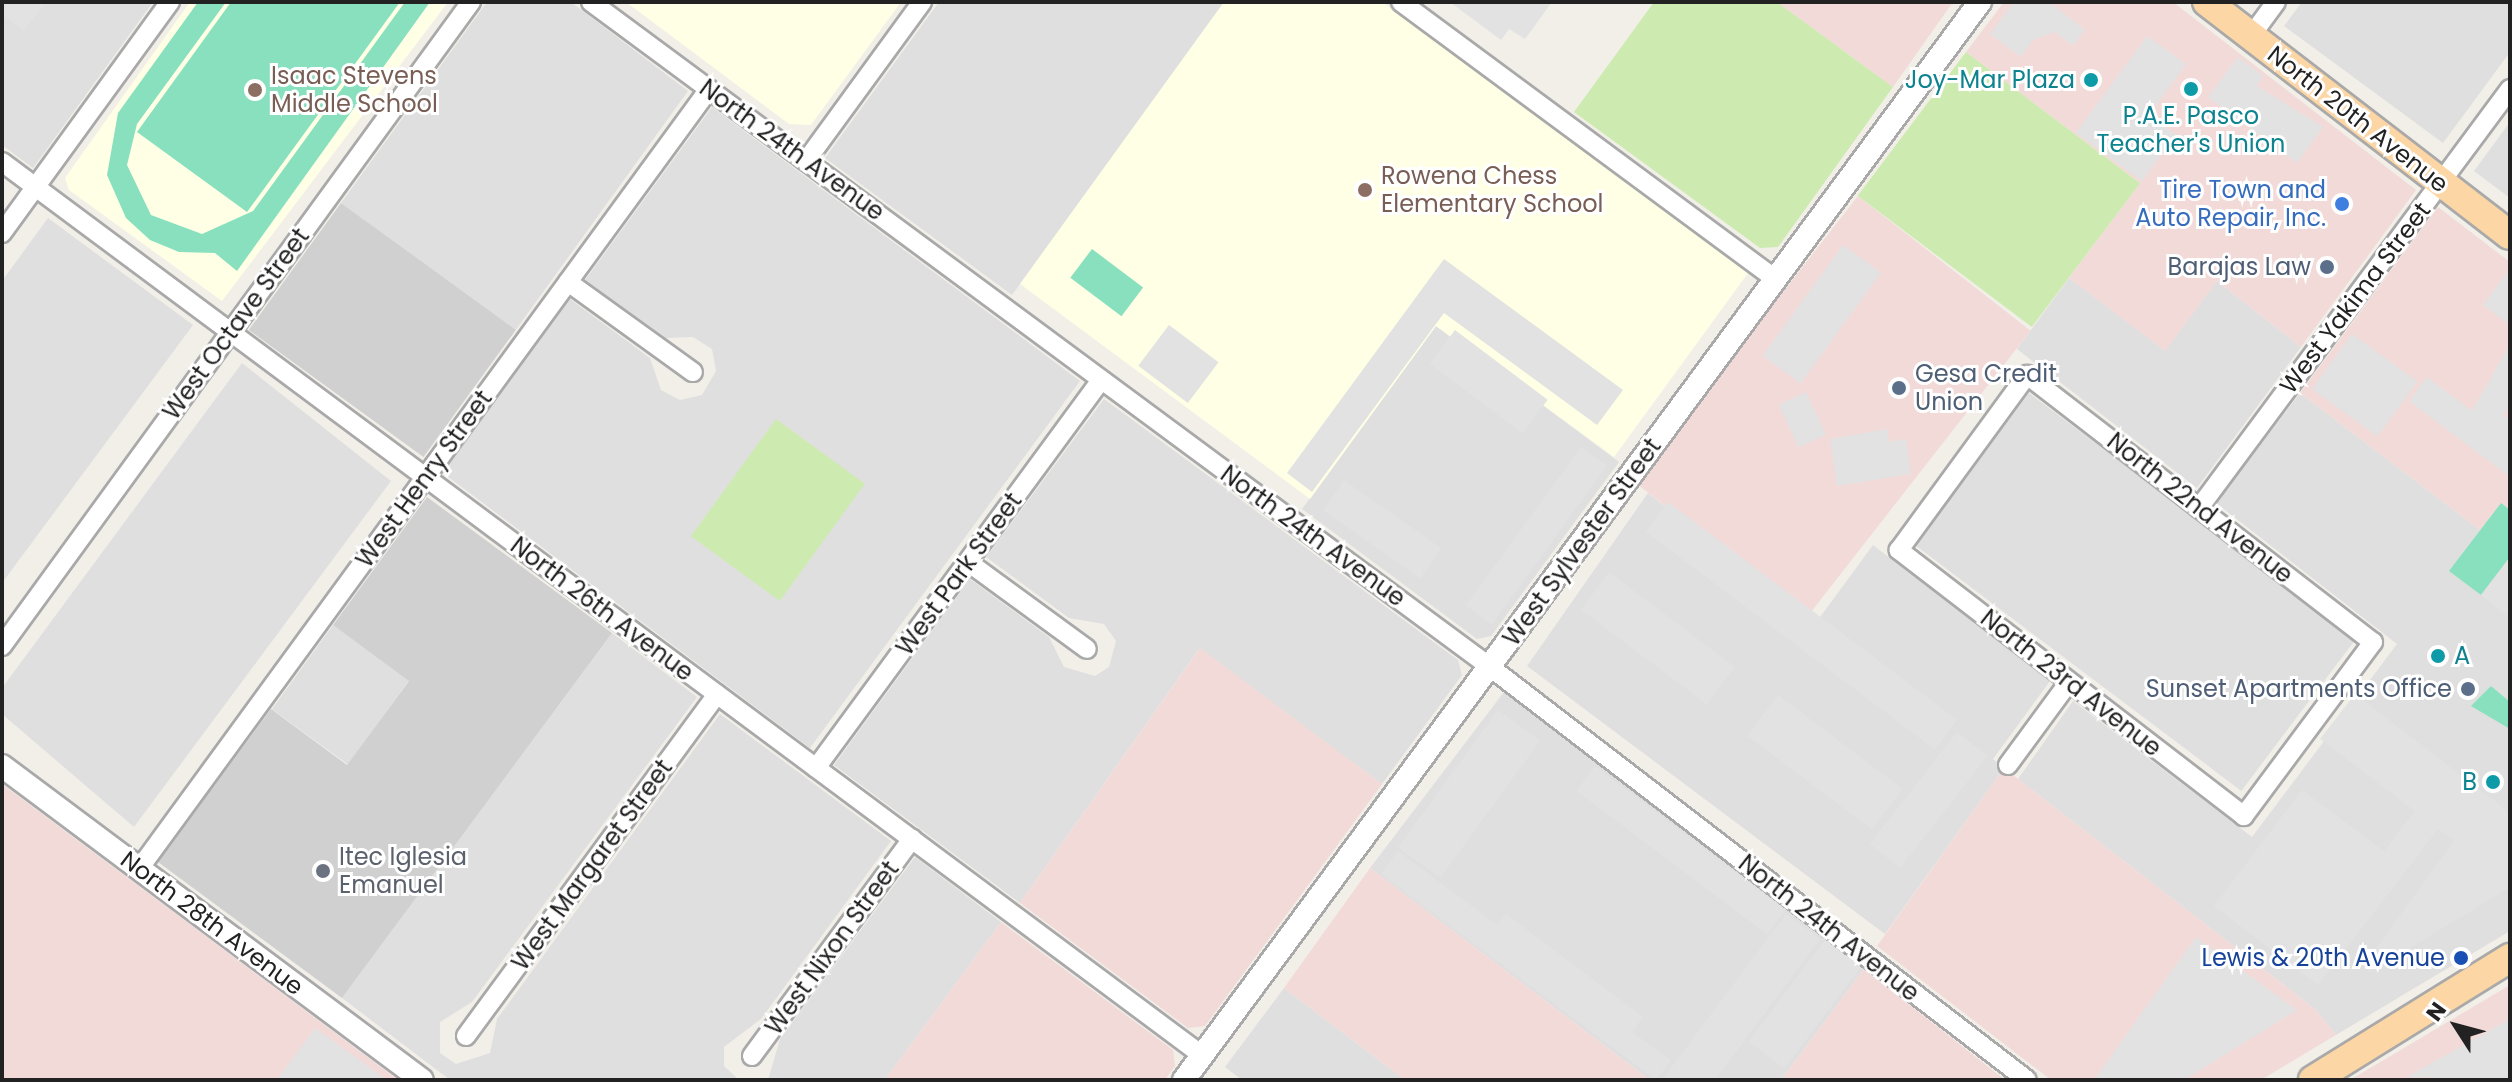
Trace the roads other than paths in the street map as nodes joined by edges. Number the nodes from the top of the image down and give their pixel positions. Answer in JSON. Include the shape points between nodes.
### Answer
{"nodes":[{"id":1,"x":170,"y":2,"type":"edge"},
{"id":2,"x":471,"y":2,"type":"edge"},
{"id":3,"x":591,"y":2,"type":"edge"},
{"id":4,"x":922,"y":2,"type":"edge"},
{"id":5,"x":1401,"y":2,"type":"edge"},
{"id":6,"x":1980,"y":2,"type":"edge"},
{"id":7,"x":2207,"y":2,"type":"edge"},
{"id":8,"x":2276,"y":2,"type":"edge"},
{"id":9,"x":2251,"y":36,"type":"junction"},
{"id":10,"x":709,"y":89,"type":"junction"},
{"id":11,"x":2510,"y":89,"type":"edge"},
{"id":12,"x":806,"y":161,"type":"junction"},
{"id":13,"x":2,"y":162,"type":"edge"},
{"id":14,"x":2441,"y":182,"type":"junction"},
{"id":15,"x":35,"y":187,"type":"junction"},
{"id":16,"x":2,"y":233,"type":"edge"},
{"id":17,"x":2510,"y":235,"type":"edge"},
{"id":18,"x":1776,"y":279,"type":"junction"},
{"id":19,"x":568,"y":282,"type":"junction"},
{"id":20,"x":230,"y":332,"type":"junction"},
{"id":21,"x":693,"y":372,"type":"dead end"},
{"id":22,"x":1101,"y":380,"type":"junction"},
{"id":23,"x":425,"y":477,"type":"junction"},
{"id":24,"x":2199,"y":508,"type":"junction"},
{"id":25,"x":1899,"y":550,"type":"joint"},
{"id":26,"x":968,"y":562,"type":"junction"},
{"id":27,"x":2,"y":646,"type":"edge"},
{"id":28,"x":1087,"y":649,"type":"dead end"},
{"id":29,"x":1490,"y":667,"type":"junction"},
{"id":30,"x":2069,"y":682,"type":"junction"},
{"id":31,"x":717,"y":694,"type":"junction"},
{"id":32,"x":2008,"y":765,"type":"dead end"},
{"id":33,"x":2,"y":766,"type":"edge"},
{"id":34,"x":816,"y":768,"type":"junction"},
{"id":35,"x":2244,"y":816,"type":"joint"},
{"id":36,"x":912,"y":839,"type":"junction"},
{"id":37,"x":139,"y":869,"type":"junction"},
{"id":38,"x":2510,"y":958,"type":"edge"},
{"id":39,"x":466,"y":1036,"type":"dead end"},
{"id":40,"x":1202,"y":1055,"type":"junction"},
{"id":41,"x":752,"y":1056,"type":"dead end"},
{"id":42,"x":422,"y":1080,"type":"edge"},
{"id":43,"x":1184,"y":1080,"type":"edge"},
{"id":44,"x":2027,"y":1080,"type":"edge"},
{"id":45,"x":2313,"y":1080,"type":"edge"}],
"edges":[{"from":1,"to":15,"type":"street"},
{"from":2,"to":20,"type":"street","name":"West Octave Street"},
{"from":3,"to":10,"type":"street","name":"North 24th Avenue"},
{"from":4,"to":12,"type":"street"},
{"from":5,"to":18,"type":"street"},
{"from":6,"to":18,"type":"street","name":"West Sylvester Street"},
{"from":7,"to":9,"type":"main road","name":"North 20th Avenue"},
{"from":8,"to":9,"type":"street"},
{"from":9,"to":14,"type":"main road","name":"North 20th Avenue"},
{"from":10,"to":12,"type":"street","name":"North 24th Avenue"},
{"from":10,"to":19,"type":"street","name":"West Henry Street"},
{"from":11,"to":14,"type":"street","name":"West Yakima Street"},
{"from":12,"to":22,"type":"street","name":"North 24th Avenue"},
{"from":13,"to":15,"type":"street","name":"North 26th Avenue"},
{"from":14,"to":17,"type":"main road","name":"North 20th Avenue"},
{"from":14,"to":24,"type":"street","name":"West Yakima Street"},
{"from":15,"to":16,"type":"street"},
{"from":15,"to":20,"type":"street","name":"North 26th Avenue"},
{"from":18,"to":29,"type":"street","name":"West Sylvester Street"},
{"from":19,"to":21,"type":"street"},
{"from":19,"to":23,"type":"street","name":"West Henry Street"},
{"from":20,"to":23,"type":"street","name":"North 26th Avenue"},
{"from":20,"to":27,"type":"street","name":"West Octave Street"},
{"from":22,"to":26,"type":"street","name":"West Park Street"},
{"from":22,"to":29,"type":"street","name":"North 24th Avenue"},
{"from":23,"to":31,"type":"street","name":"North 26th Avenue"},
{"from":23,"to":37,"type":"street","name":"West Henry Street"},
{"from":24,"to":25,"type":"street","name":"North 22nd Avenue","via":[[2027,375]]},
{"from":24,"to":35,"type":"street","name":"North 22nd Avenue","via":[[2373,642]]},
{"from":25,"to":30,"type":"street","name":"North 23rd Avenue"},
{"from":26,"to":28,"type":"street"},
{"from":26,"to":34,"type":"street","name":"West Park Street"},
{"from":29,"to":40,"type":"street","name":"West Sylvester Street"},
{"from":29,"to":44,"type":"street","name":"North 24th Avenue"},
{"from":30,"to":32,"type":"street"},
{"from":30,"to":35,"type":"street","name":"North 23rd Avenue"},
{"from":31,"to":34,"type":"street","name":"North 26th Avenue"},
{"from":31,"to":39,"type":"street","name":"West Margaret Street"},
{"from":33,"to":37,"type":"street","name":"North 28th Avenue"},
{"from":34,"to":36,"type":"street","name":"North 26th Avenue"},
{"from":36,"to":40,"type":"street","name":"North 26th Avenue"},
{"from":36,"to":41,"type":"street","name":"West Nixon Street"},
{"from":37,"to":42,"type":"street","name":"North 28th Avenue"},
{"from":38,"to":45,"type":"main road"},
{"from":40,"to":43,"type":"street","name":"West Sylvester Street"}]}
